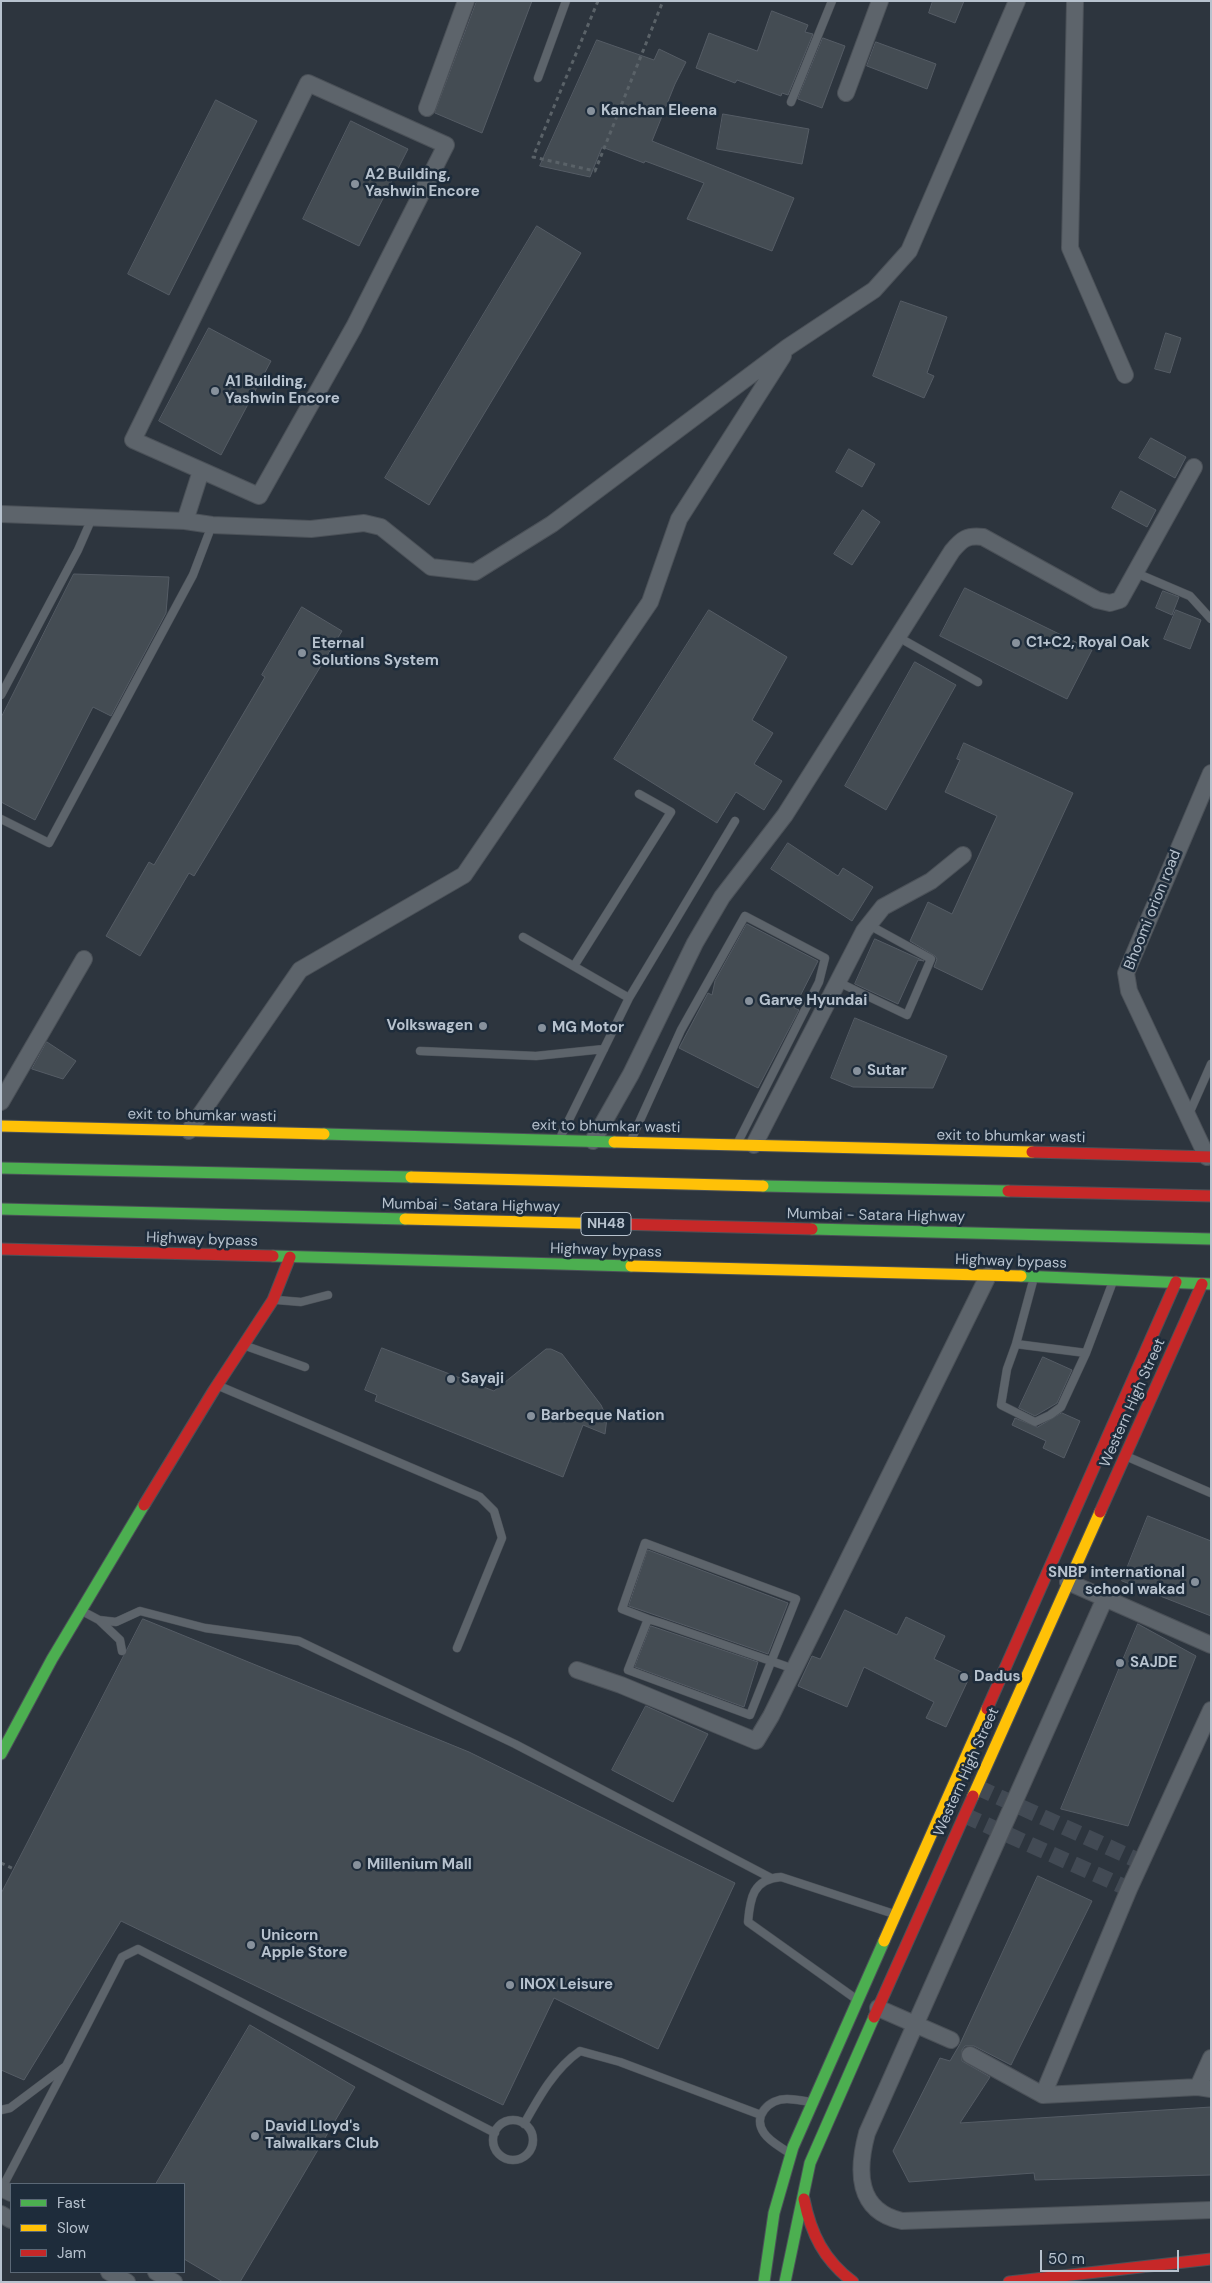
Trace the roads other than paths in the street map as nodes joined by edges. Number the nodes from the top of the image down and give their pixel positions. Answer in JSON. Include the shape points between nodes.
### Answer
{"nodes":[{"id":1,"x":466,"y":1,"type":"edge"},
{"id":2,"x":566,"y":1,"type":"edge"},
{"id":3,"x":832,"y":1,"type":"edge"},
{"id":4,"x":880,"y":1,"type":"edge"},
{"id":5,"x":1018,"y":1,"type":"edge"},
{"id":6,"x":1075,"y":1,"type":"edge"},
{"id":7,"x":538,"y":78,"type":"dead end"},
{"id":8,"x":846,"y":94,"type":"dead end"},
{"id":9,"x":791,"y":102,"type":"dead end"},
{"id":10,"x":427,"y":108,"type":"dead end"},
{"id":11,"x":788,"y":348,"type":"junction"},
{"id":12,"x":1125,"y":375,"type":"dead end"},
{"id":13,"x":1194,"y":467,"type":"dead end"},
{"id":14,"x":201,"y":471,"type":"junction"},
{"id":15,"x":1,"y":514,"type":"edge"},
{"id":16,"x":92,"y":518,"type":"junction"},
{"id":17,"x":185,"y":520,"type":"junction"},
{"id":18,"x":212,"y":525,"type":"junction"},
{"id":19,"x":1136,"y":572,"type":"junction"},
{"id":20,"x":1211,"y":619,"type":"edge"},
{"id":21,"x":898,"y":638,"type":"junction"},
{"id":22,"x":978,"y":682,"type":"dead end"},
{"id":23,"x":1,"y":695,"type":"edge"},
{"id":24,"x":1211,"y":773,"type":"edge"},
{"id":25,"x":639,"y":794,"type":"dead end"},
{"id":26,"x":1,"y":819,"type":"edge"},
{"id":27,"x":735,"y":821,"type":"dead end"},
{"id":28,"x":963,"y":855,"type":"dead end"},
{"id":29,"x":868,"y":925,"type":"junction"},
{"id":30,"x":523,"y":937,"type":"dead end"},
{"id":31,"x":84,"y":959,"type":"dead end"},
{"id":32,"x":574,"y":966,"type":"junction"},
{"id":33,"x":838,"y":982,"type":"junction"},
{"id":34,"x":629,"y":998,"type":"junction"},
{"id":35,"x":604,"y":1049,"type":"junction"},
{"id":36,"x":420,"y":1051,"type":"dead end"},
{"id":37,"x":1211,"y":1064,"type":"edge"},
{"id":38,"x":1,"y":1102,"type":"edge"},
{"id":39,"x":1188,"y":1116,"type":"junction"},
{"id":40,"x":1,"y":1126,"type":"edge"},
{"id":41,"x":189,"y":1131,"type":"junction"},
{"id":42,"x":559,"y":1140,"type":"junction"},
{"id":43,"x":593,"y":1141,"type":"junction"},
{"id":44,"x":631,"y":1142,"type":"junction"},
{"id":45,"x":737,"y":1145,"type":"junction"},
{"id":46,"x":754,"y":1145,"type":"junction"},
{"id":47,"x":1209,"y":1157,"type":"edge"},
{"id":48,"x":1,"y":1168,"type":"edge"},
{"id":49,"x":1211,"y":1196,"type":"edge"},
{"id":50,"x":1,"y":1209,"type":"edge"},
{"id":51,"x":1211,"y":1239,"type":"edge"},
{"id":52,"x":1,"y":1250,"type":"edge"},
{"id":53,"x":290,"y":1257,"type":"junction"},
{"id":54,"x":988,"y":1276,"type":"junction"},
{"id":55,"x":1034,"y":1277,"type":"junction"},
{"id":56,"x":1114,"y":1279,"type":"junction"},
{"id":57,"x":1176,"y":1282,"type":"junction"},
{"id":58,"x":1207,"y":1284,"type":"edge"},
{"id":59,"x":328,"y":1295,"type":"dead end"},
{"id":60,"x":273,"y":1300,"type":"junction"},
{"id":61,"x":1016,"y":1344,"type":"junction"},
{"id":62,"x":244,"y":1345,"type":"junction"},
{"id":63,"x":1086,"y":1353,"type":"junction"},
{"id":64,"x":305,"y":1367,"type":"dead end"},
{"id":65,"x":217,"y":1385,"type":"junction"},
{"id":66,"x":1104,"y":1447,"type":"junction"},
{"id":67,"x":1125,"y":1456,"type":"junction"},
{"id":68,"x":1211,"y":1493,"type":"edge"},
{"id":69,"x":1068,"y":1582,"type":"junction"},
{"id":70,"x":1105,"y":1598,"type":"junction"},
{"id":71,"x":81,"y":1610,"type":"junction"},
{"id":72,"x":648,"y":1619,"type":"junction"},
{"id":73,"x":98,"y":1620,"type":"junction"},
{"id":74,"x":1211,"y":1645,"type":"edge"},
{"id":75,"x":457,"y":1648,"type":"dead end"},
{"id":76,"x":122,"y":1651,"type":"dead end"},
{"id":77,"x":772,"y":1662,"type":"junction"},
{"id":78,"x":794,"y":1669,"type":"junction"},
{"id":79,"x":577,"y":1670,"type":"dead end"},
{"id":80,"x":1211,"y":1710,"type":"edge"},
{"id":81,"x":1,"y":1754,"type":"edge"},
{"id":82,"x":951,"y":1790,"type":"junction"},
{"id":83,"x":971,"y":1798,"type":"junction"},
{"id":84,"x":771,"y":1878,"type":"junction"},
{"id":85,"x":896,"y":1915,"type":"junction"},
{"id":86,"x":875,"y":1962,"type":"junction"},
{"id":87,"x":894,"y":1971,"type":"junction"},
{"id":88,"x":858,"y":2001,"type":"junction"},
{"id":89,"x":878,"y":2008,"type":"junction"},
{"id":90,"x":916,"y":2024,"type":"junction"},
{"id":91,"x":952,"y":2040,"type":"dead end"},
{"id":92,"x":970,"y":2055,"type":"dead end"},
{"id":93,"x":1211,"y":2058,"type":"edge"},
{"id":94,"x":66,"y":2066,"type":"junction"},
{"id":95,"x":1204,"y":2088,"type":"edge"},
{"id":96,"x":1042,"y":2095,"type":"junction"},
{"id":97,"x":823,"y":2107,"type":"junction"},
{"id":98,"x":1,"y":2110,"type":"edge"},
{"id":99,"x":761,"y":2115,"type":"junction"},
{"id":100,"x":524,"y":2124,"type":"junction"},
{"id":101,"x":494,"y":2133,"type":"junction"},
{"id":102,"x":791,"y":2154,"type":"junction"},
{"id":103,"x":4,"y":2189,"type":"edge"},
{"id":104,"x":803,"y":2191,"type":"junction"},
{"id":105,"x":1211,"y":2210,"type":"edge"},
{"id":106,"x":1211,"y":2259,"type":"edge"},
{"id":107,"x":110,"y":2273,"type":"edge"},
{"id":108,"x":158,"y":2273,"type":"edge"},
{"id":109,"x":1145,"y":2275,"type":"edge"},
{"id":110,"x":127,"y":2282,"type":"edge"},
{"id":111,"x":174,"y":2282,"type":"edge"},
{"id":112,"x":764,"y":2282,"type":"edge"},
{"id":113,"x":785,"y":2282,"type":"edge"},
{"id":114,"x":853,"y":2282,"type":"edge"},
{"id":115,"x":1009,"y":2282,"type":"edge"}],
"edges":[{"from":1,"to":10,"type":"street"},
{"from":2,"to":7,"type":"lane"},
{"from":3,"to":9,"type":"lane"},
{"from":4,"to":8,"type":"street"},
{"from":5,"to":11,"type":"street","via":[[910,251],[874,290]]},
{"from":6,"to":12,"type":"street","via":[[1070,248]]},
{"from":11,"to":18,"type":"street","via":[[552,524],[475,572],[430,566],[381,527],[364,523],[310,529]]},
{"from":11,"to":41,"type":"street","via":[[679,519],[650,602],[464,875],[300,970]]},
{"from":13,"to":19,"type":"street"},
{"from":14,"to":14,"type":"street","via":[[259,496],[354,327],[446,145],[308,83],[132,440]]},
{"from":14,"to":17,"type":"street"},
{"from":15,"to":16,"type":"street"},
{"from":16,"to":17,"type":"street"},
{"from":16,"to":23,"type":"lane"},
{"from":17,"to":18,"type":"street"},
{"from":18,"to":26,"type":"lane","via":[[193,575],[49,843]]},
{"from":19,"to":20,"type":"lane","via":[[1190,596]]},
{"from":19,"to":21,"type":"street","via":[[1120,600],[1110,603],[1097,600],[983,537],[970,536],[961,540],[952,551]]},
{"from":21,"to":22,"type":"lane"},
{"from":21,"to":43,"type":"street","via":[[785,815],[722,897]]},
{"from":24,"to":39,"type":"street","name":"Bhoomi orion road","via":[[1126,973],[1129,991]]},
{"from":25,"to":32,"type":"lane","via":[[670,812]]},
{"from":27,"to":34,"type":"lane"},
{"from":28,"to":29,"type":"street","via":[[931,880],[883,908]]},
{"from":29,"to":33,"type":"street"},
{"from":29,"to":33,"type":"lane","via":[[931,958],[907,1015]]},
{"from":30,"to":32,"type":"lane"},
{"from":31,"to":38,"type":"street"},
{"from":32,"to":34,"type":"lane"},
{"from":33,"to":46,"type":"street"},
{"from":34,"to":35,"type":"lane"},
{"from":35,"to":36,"type":"lane","via":[[536,1056]]},
{"from":35,"to":42,"type":"lane"},
{"from":37,"to":39,"type":"lane"},
{"from":39,"to":47,"type":"street","name":"Bhoomi orion road"},
{"from":40,"to":41,"type":"main road","name":"exit to bhumkar wasti"},
{"from":41,"to":42,"type":"main road","name":"exit to bhumkar wasti"},
{"from":42,"to":43,"type":"main road","name":"exit to bhumkar wasti"},
{"from":43,"to":44,"type":"main road","name":"exit to bhumkar wasti"},
{"from":44,"to":45,"type":"main road","name":"exit to bhumkar wasti"},
{"from":44,"to":45,"type":"lane","via":[[681,1030],[745,916],[825,958],[819,982]]},
{"from":45,"to":46,"type":"main road","name":"exit to bhumkar wasti"},
{"from":46,"to":47,"type":"main road","name":"exit to bhumkar wasti"},
{"from":48,"to":49,"type":"main road","name":"Mumbai - Satara Highway"},
{"from":50,"to":51,"type":"main road","name":"Mumbai - Satara Highway","number":"NH48"},
{"from":52,"to":53,"type":"main road","name":"Highway bypass"},
{"from":53,"to":54,"type":"main road","name":"Highway bypass"},
{"from":53,"to":60,"type":"main road"},
{"from":54,"to":55,"type":"main road","name":"Highway bypass"},
{"from":54,"to":78,"type":"street"},
{"from":55,"to":56,"type":"main road","name":"Highway bypass"},
{"from":55,"to":61,"type":"lane"},
{"from":56,"to":57,"type":"main road","name":"Highway bypass"},
{"from":56,"to":63,"type":"lane"},
{"from":57,"to":58,"type":"main road","name":"Highway bypass"},
{"from":57,"to":66,"type":"main road","name":"Western High Street"},
{"from":58,"to":67,"type":"main road","name":"Western High Street"},
{"from":59,"to":60,"type":"lane","via":[[301,1302]]},
{"from":60,"to":62,"type":"main road"},
{"from":61,"to":63,"type":"lane"},
{"from":61,"to":63,"type":"lane","via":[[1001,1405],[1035,1422],[1061,1407]]},
{"from":62,"to":64,"type":"lane"},
{"from":62,"to":65,"type":"main road"},
{"from":65,"to":71,"type":"main road"},
{"from":65,"to":75,"type":"lane","via":[[480,1497],[494,1511],[502,1538]]},
{"from":66,"to":67,"type":"main road"},
{"from":66,"to":82,"type":"main road","name":"Western High Street"},
{"from":67,"to":68,"type":"lane"},
{"from":67,"to":69,"type":"main road","name":"Western High Street"},
{"from":69,"to":70,"type":"street"},
{"from":69,"to":83,"type":"main road","name":"Western High Street"},
{"from":70,"to":74,"type":"street"},
{"from":70,"to":90,"type":"street"},
{"from":71,"to":73,"type":"lane"},
{"from":71,"to":81,"type":"main road"},
{"from":72,"to":77,"type":"lane"},
{"from":72,"to":77,"type":"lane","via":[[628,1670],[750,1715]]},
{"from":72,"to":77,"type":"lane","via":[[622,1609],[645,1543],[796,1599]]},
{"from":73,"to":76,"type":"lane","via":[[120,1640]]},
{"from":73,"to":84,"type":"lane","via":[[116,1622],[140,1611],[205,1628],[299,1641],[515,1744]]},
{"from":77,"to":78,"type":"lane"},
{"from":78,"to":79,"type":"street","via":[[756,1741]]},
{"from":80,"to":96,"type":"street","via":[[1129,1889]]},
{"from":82,"to":83,"type":"main road"},
{"from":82,"to":85,"type":"main road","name":"Western High Street"},
{"from":83,"to":87,"type":"main road","name":"Western High Street"},
{"from":84,"to":85,"type":"lane","via":[[781,1877]]},
{"from":84,"to":88,"type":"lane","via":[[760,1883],[750,1901],[748,1922]]},
{"from":85,"to":86,"type":"main road","name":"Western High Street"},
{"from":86,"to":87,"type":"main road"},
{"from":86,"to":88,"type":"main road","name":"Western High Street"},
{"from":87,"to":89,"type":"main road","name":"Western High Street"},
{"from":88,"to":97,"type":"main road","name":"Western High Street"},
{"from":89,"to":90,"type":"street"},
{"from":89,"to":97,"type":"main road","name":"Western High Street"},
{"from":90,"to":91,"type":"street"},
{"from":90,"to":105,"type":"street","via":[[862,2150],[861,2186],[869,2201],[888,2218],[902,2221]]},
{"from":92,"to":96,"type":"street"},
{"from":93,"to":95,"type":"street"},
{"from":94,"to":98,"type":"lane","via":[[10,2108]]},
{"from":94,"to":101,"type":"lane","via":[[122,1957],[138,1950]]},
{"from":94,"to":103,"type":"lane"},
{"from":95,"to":96,"type":"street"},
{"from":97,"to":99,"type":"lane","via":[[786,2098],[770,2103]]},
{"from":97,"to":102,"type":"main road","name":"Western High Street"},
{"from":97,"to":104,"type":"main road","name":"Western High Street"},
{"from":99,"to":100,"type":"lane","via":[[620,2062],[580,2051],[556,2073]]},
{"from":99,"to":102,"type":"lane","via":[[763,2132]]},
{"from":100,"to":101,"type":"lane","via":[[515,2120],[504,2122]]},
{"from":100,"to":101,"type":"lane","via":[[531,2132],[533,2142],[521,2159],[510,2161],[501,2157],[494,2149]]},
{"from":102,"to":112,"type":"main road","name":"Western High Street","via":[[767,2248]]},
{"from":104,"to":113,"type":"main road","name":"Western High Street"},
{"from":104,"to":114,"type":"main road","via":[[808,2222],[816,2241],[832,2264]]},
{"from":106,"to":109,"type":"main road"},
{"from":107,"to":110,"type":"street"},
{"from":108,"to":111,"type":"street"},
{"from":109,"to":115,"type":"main road"}]}
